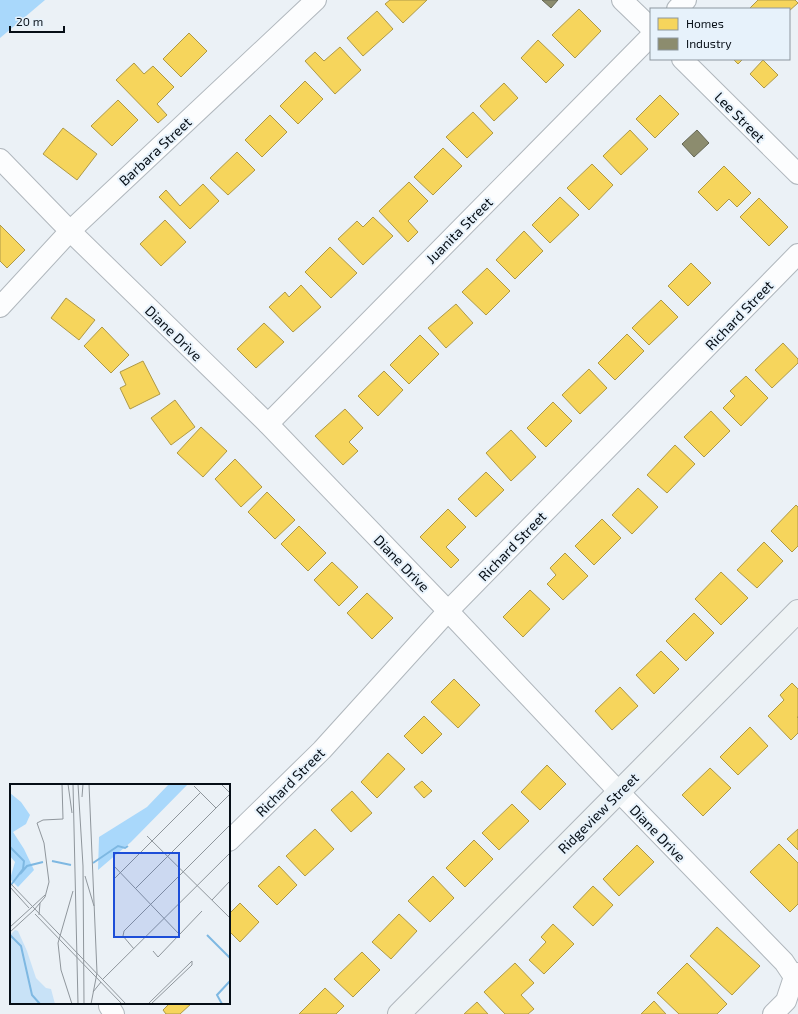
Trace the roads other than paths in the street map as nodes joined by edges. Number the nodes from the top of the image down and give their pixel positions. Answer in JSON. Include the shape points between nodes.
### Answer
{"nodes":[{"id":1,"x":316,"y":0,"type":"edge"},
{"id":2,"x":622,"y":0,"type":"edge"},
{"id":3,"x":686,"y":0,"type":"edge"},
{"id":4,"x":678,"y":8,"type":"edge"},
{"id":5,"x":650,"y":27,"type":"edge"},
{"id":6,"x":650,"y":37,"type":"edge"},
{"id":7,"x":683,"y":60,"type":"edge"},
{"id":8,"x":0,"y":158,"type":"edge"},
{"id":9,"x":798,"y":174,"type":"edge"},
{"id":10,"x":70,"y":231,"type":"junction"},
{"id":11,"x":798,"y":254,"type":"edge"},
{"id":12,"x":0,"y":307,"type":"edge"},
{"id":13,"x":268,"y":424,"type":"junction"},
{"id":14,"x":448,"y":611,"type":"junction"},
{"id":15,"x":798,"y":611,"type":"edge"},
{"id":16,"x":619,"y":792,"type":"junction"},
{"id":17,"x":230,"y":840,"type":"edge"},
{"id":18,"x":796,"y":975,"type":"edge"},
{"id":19,"x":109,"y":1004,"type":"edge"},
{"id":20,"x":114,"y":1014,"type":"edge"},
{"id":21,"x":399,"y":1014,"type":"edge"},
{"id":22,"x":773,"y":1014,"type":"edge"}],
"edges":[{"from":1,"to":10,"type":"street","name":"Barbara Street"},
{"from":2,"to":5,"type":"street"},
{"from":3,"to":4,"type":"street"},
{"from":6,"to":13,"type":"street","name":"Juanita Street"},
{"from":7,"to":9,"type":"street","name":"Lee Street"},
{"from":8,"to":10,"type":"street","name":"Diane Drive"},
{"from":10,"to":12,"type":"street","name":"Barbara Street"},
{"from":10,"to":13,"type":"street","name":"Diane Drive"},
{"from":11,"to":14,"type":"street","name":"Richard Street"},
{"from":13,"to":14,"type":"street","name":"Diane Drive"},
{"from":14,"to":16,"type":"street","name":"Diane Drive"},
{"from":14,"to":17,"type":"street","name":"Richard Street","via":[[322,750]]},
{"from":15,"to":16,"type":"street","name":"Ridgeview Street"},
{"from":16,"to":18,"type":"street","name":"Diane Drive"},
{"from":16,"to":21,"type":"street","name":"Ridgeview Street"},
{"from":18,"to":22,"type":"street","via":[[786,1001]]},
{"from":19,"to":20,"type":"street"}]}
